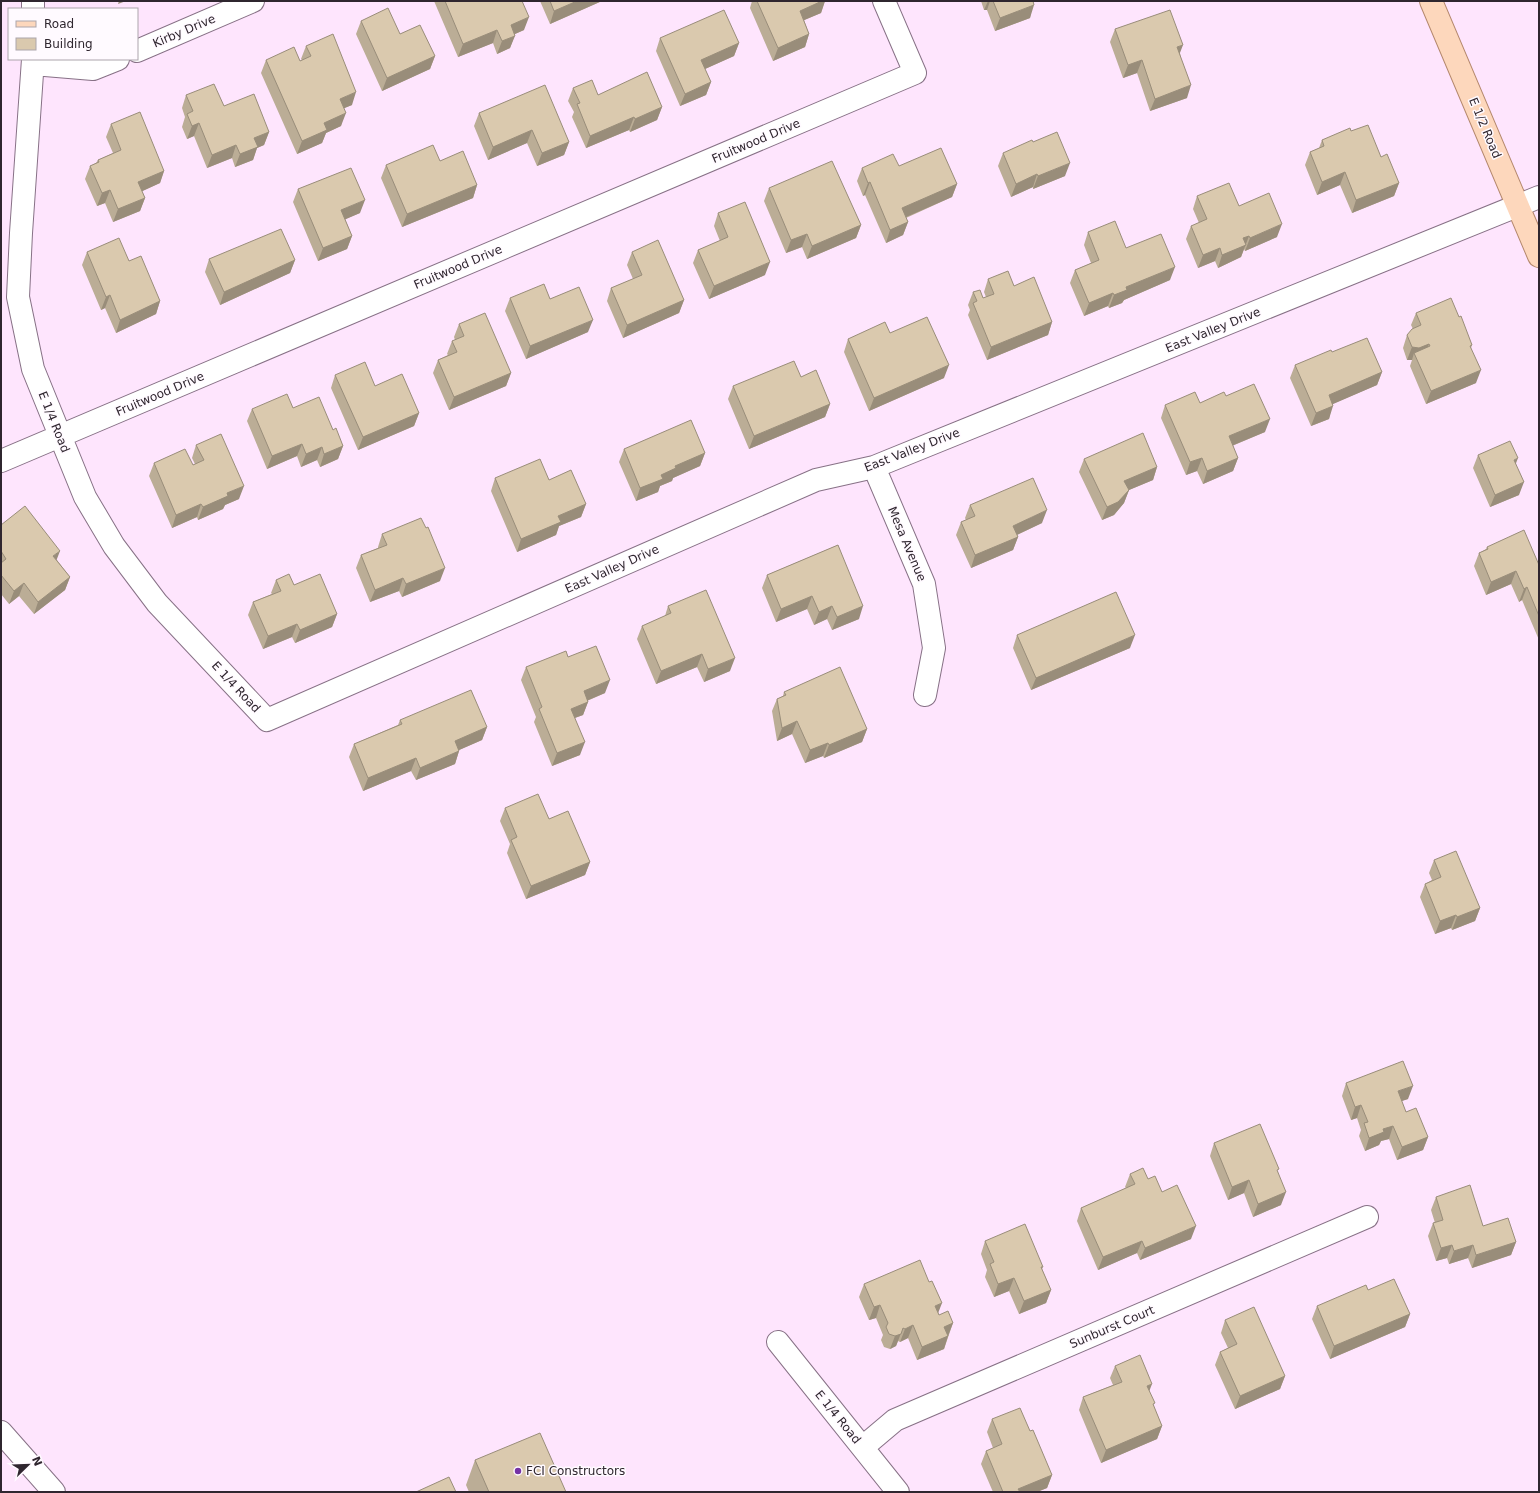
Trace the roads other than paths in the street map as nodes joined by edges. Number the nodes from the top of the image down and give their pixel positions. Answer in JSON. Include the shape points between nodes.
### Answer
{"nodes":[{"id":1,"x":253,"y":1,"type":"edge"},
{"id":2,"x":884,"y":1,"type":"edge"},
{"id":3,"x":1431,"y":1,"type":"edge"},
{"id":4,"x":138,"y":51,"type":"edge"},
{"id":5,"x":116,"y":60,"type":"edge"},
{"id":6,"x":33,"y":62,"type":"edge"},
{"id":7,"x":1539,"y":198,"type":"edge"},
{"id":8,"x":1518,"y":206,"type":"junction"},
{"id":9,"x":1539,"y":256,"type":"edge"},
{"id":10,"x":60,"y":436,"type":"junction"},
{"id":11,"x":1,"y":461,"type":"edge"},
{"id":12,"x":874,"y":467,"type":"junction"},
{"id":13,"x":925,"y":695,"type":"dead end"},
{"id":14,"x":267,"y":720,"type":"joint"},
{"id":15,"x":1367,"y":1217,"type":"dead end"},
{"id":16,"x":778,"y":1342,"type":"dead end"},
{"id":17,"x":1,"y":1432,"type":"edge"},
{"id":18,"x":863,"y":1448,"type":"junction"},
{"id":19,"x":54,"y":1492,"type":"edge"},
{"id":20,"x":898,"y":1492,"type":"edge"}],
"edges":[{"from":1,"to":4,"type":"street","name":"Kirby Drive"},
{"from":2,"to":10,"type":"street","name":"Fruitwood Drive","via":[[915,73]]},
{"from":3,"to":8,"type":"main road","name":"E 1/2 Road"},
{"from":5,"to":6,"type":"street","via":[[94,70]]},
{"from":6,"to":10,"type":"street","name":"E 1/4 Road","via":[[20,233],[18,297],[33,370]]},
{"from":7,"to":8,"type":"street","name":"East Valley Drive"},
{"from":8,"to":9,"type":"main road","name":"E 1/2 Road"},
{"from":8,"to":12,"type":"street","name":"East Valley Drive"},
{"from":10,"to":11,"type":"street","name":"Fruitwood Drive"},
{"from":10,"to":14,"type":"street","name":"E 1/4 Road","via":[[85,497],[114,546],[157,603]]},
{"from":12,"to":13,"type":"street","name":"Mesa Avenue","via":[[924,584],[934,648]]},
{"from":12,"to":14,"type":"street","name":"East Valley Drive","via":[[816,480]]},
{"from":15,"to":18,"type":"street","name":"Sunburst Court","via":[[895,1420]]},
{"from":16,"to":18,"type":"street","name":"E 1/4 Road"},
{"from":17,"to":19,"type":"street"},
{"from":18,"to":20,"type":"street","name":"E 1/4 Road"}]}
